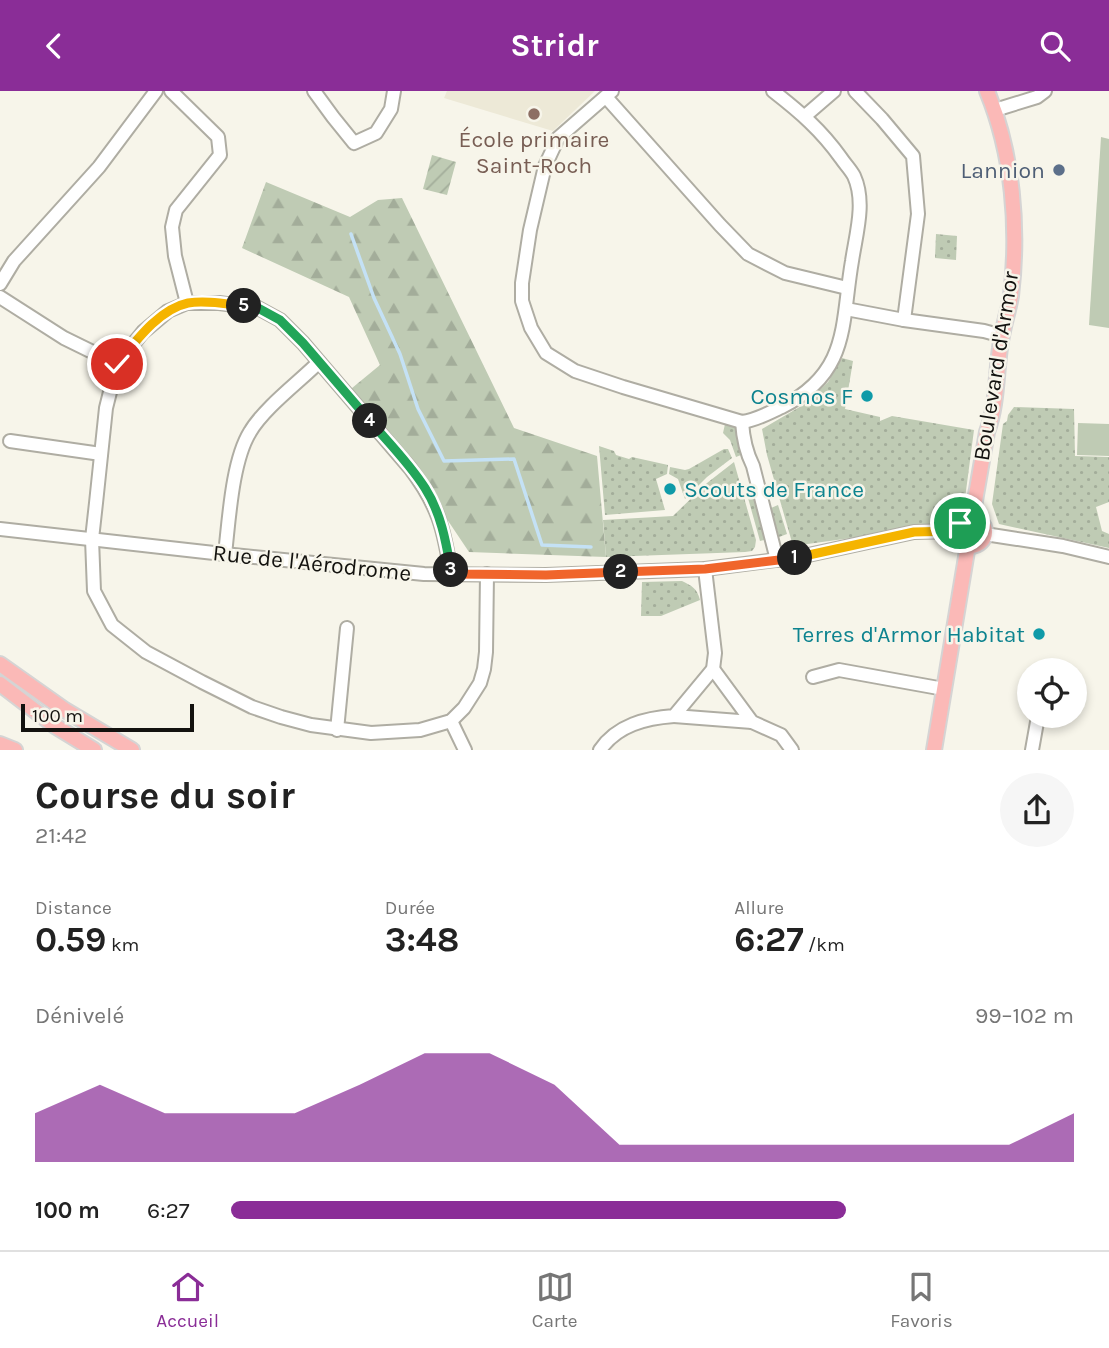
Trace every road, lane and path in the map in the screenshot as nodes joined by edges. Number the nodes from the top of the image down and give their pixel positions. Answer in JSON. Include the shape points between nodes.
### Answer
{"nodes":[{"id":1,"x":156,"y":91,"type":"edge"},
{"id":2,"x":171,"y":91,"type":"edge"},
{"id":3,"x":314,"y":91,"type":"edge"},
{"id":4,"x":394,"y":91,"type":"edge"},
{"id":5,"x":773,"y":91,"type":"edge"},
{"id":6,"x":834,"y":91,"type":"edge"},
{"id":7,"x":855,"y":91,"type":"edge"},
{"id":8,"x":987,"y":91,"type":"edge"},
{"id":9,"x":1045,"y":91,"type":"edge"},
{"id":10,"x":609,"y":94,"type":"edge"},
{"id":11,"x":995,"y":110,"type":"junction"},
{"id":12,"x":805,"y":116,"type":"junction"},
{"id":13,"x":0,"y":284,"type":"edge"},
{"id":14,"x":847,"y":288,"type":"junction"},
{"id":15,"x":0,"y":297,"type":"edge"},
{"id":16,"x":187,"y":303,"type":"junction"},
{"id":17,"x":846,"y":309,"type":"junction"},
{"id":18,"x":904,"y":320,"type":"junction"},
{"id":19,"x":1001,"y":339,"type":"junction"},
{"id":20,"x":319,"y":362,"type":"junction"},
{"id":21,"x":117,"y":364,"type":"junction"},
{"id":22,"x":742,"y":429,"type":"junction"},
{"id":23,"x":10,"y":441,"type":"dead end"},
{"id":24,"x":101,"y":454,"type":"junction"},
{"id":25,"x":972,"y":518,"type":"junction"},
{"id":26,"x":0,"y":529,"type":"edge"},
{"id":27,"x":957,"y":531,"type":"junction"},
{"id":28,"x":985,"y":534,"type":"junction"},
{"id":29,"x":92,"y":539,"type":"junction"},
{"id":30,"x":968,"y":545,"type":"junction"},
{"id":31,"x":225,"y":554,"type":"junction"},
{"id":32,"x":1109,"y":557,"type":"edge"},
{"id":33,"x":778,"y":560,"type":"junction"},
{"id":34,"x":705,"y":569,"type":"junction"},
{"id":35,"x":451,"y":574,"type":"junction"},
{"id":36,"x":487,"y":574,"type":"junction"},
{"id":37,"x":347,"y":628,"type":"dead end"},
{"id":38,"x":2,"y":662,"type":"edge"},
{"id":39,"x":713,"y":669,"type":"junction"},
{"id":40,"x":813,"y":677,"type":"dead end"},
{"id":41,"x":0,"y":684,"type":"edge"},
{"id":42,"x":944,"y":689,"type":"junction"},
{"id":43,"x":674,"y":716,"type":"junction"},
{"id":44,"x":451,"y":721,"type":"junction"},
{"id":45,"x":752,"y":722,"type":"junction"},
{"id":46,"x":1036,"y":728,"type":"edge"},
{"id":47,"x":337,"y":730,"type":"junction"},
{"id":48,"x":0,"y":744,"type":"edge"},
{"id":49,"x":15,"y":750,"type":"edge"},
{"id":50,"x":93,"y":750,"type":"edge"},
{"id":51,"x":132,"y":750,"type":"edge"},
{"id":52,"x":465,"y":750,"type":"edge"},
{"id":53,"x":600,"y":750,"type":"edge"},
{"id":54,"x":792,"y":750,"type":"edge"},
{"id":55,"x":934,"y":750,"type":"edge"},
{"id":56,"x":1032,"y":750,"type":"edge"}],
"edges":[{"from":1,"to":13,"type":"street","via":[[99,167],[14,261]]},
{"from":2,"to":16,"type":"street","via":[[218,137],[220,155],[176,210],[172,227]]},
{"from":3,"to":4,"type":"street","via":[[354,143],[376,133],[391,109]]},
{"from":5,"to":12,"type":"street"},
{"from":6,"to":12,"type":"street"},
{"from":7,"to":18,"type":"street","via":[[914,156],[918,214]]},
{"from":8,"to":11,"type":"main road","name":"Boulevard d'Armor"},
{"from":9,"to":11,"type":"street"},
{"from":10,"to":14,"type":"street","via":[[748,254],[785,273]]},
{"from":10,"to":22,"type":"street","via":[[558,138],[545,166],[522,283],[522,301],[531,328],[546,353],[575,371]]},
{"from":11,"to":19,"type":"main road","name":"Boulevard d'Armor","via":[[1007,157],[1013,223],[1010,297]]},
{"from":12,"to":14,"type":"street","via":[[854,176],[860,198]]},
{"from":14,"to":17,"type":"street"},
{"from":15,"to":21,"type":"street","via":[[64,338]]},
{"from":16,"to":20,"type":"street","via":[[258,308],[280,320]]},
{"from":16,"to":21,"type":"street","via":[[168,311],[143,332]]},
{"from":17,"to":18,"type":"street"},
{"from":17,"to":22,"type":"street","via":[[838,348],[816,383],[797,399]]},
{"from":18,"to":19,"type":"street","via":[[984,331]]},
{"from":19,"to":25,"type":"main road","name":"Boulevard d'Armor"},
{"from":20,"to":31,"type":"street","via":[[250,432],[241,452]]},
{"from":20,"to":35,"type":"street","via":[[426,488],[439,515]]},
{"from":21,"to":24,"type":"street"},
{"from":22,"to":33,"type":"street"},
{"from":23,"to":24,"type":"street"},
{"from":24,"to":29,"type":"street"},
{"from":25,"to":27,"type":"main road","via":[[960,523]]},
{"from":25,"to":28,"type":"main road","via":[[981,521]]},
{"from":26,"to":29,"type":"street","name":"Rue de l'Aérodrome"},
{"from":27,"to":30,"type":"main road"},
{"from":27,"to":33,"type":"street","name":"Rue de l'Aérodrome","via":[[914,532]]},
{"from":28,"to":30,"type":"main road","via":[[977,545]]},
{"from":28,"to":32,"type":"street"},
{"from":29,"to":31,"type":"street","name":"Rue de l'Aérodrome"},
{"from":29,"to":47,"type":"street","via":[[94,591],[112,625],[137,645],[252,708]]},
{"from":30,"to":42,"type":"main road"},
{"from":31,"to":35,"type":"street","name":"Rue de l'Aérodrome"},
{"from":33,"to":34,"type":"street","name":"Rue de l'Aérodrome"},
{"from":34,"to":36,"type":"street","name":"Rue de l'Aérodrome"},
{"from":34,"to":39,"type":"street"},
{"from":35,"to":36,"type":"street","name":"Rue de l'Aérodrome"},
{"from":36,"to":44,"type":"street","via":[[484,669],[480,683]]},
{"from":37,"to":47,"type":"street"},
{"from":38,"to":51,"type":"main road","via":[[65,710]]},
{"from":39,"to":43,"type":"street"},
{"from":39,"to":45,"type":"street"},
{"from":40,"to":42,"type":"street","via":[[839,670]]},
{"from":41,"to":50,"type":"main road"},
{"from":42,"to":55,"type":"main road"},
{"from":43,"to":45,"type":"street"},
{"from":43,"to":53,"type":"street","via":[[631,723]]},
{"from":44,"to":47,"type":"street","via":[[420,730]]},
{"from":44,"to":52,"type":"street"},
{"from":45,"to":54,"type":"street","via":[[781,735]]},
{"from":46,"to":56,"type":"street"},
{"from":48,"to":49,"type":"main road"}]}
